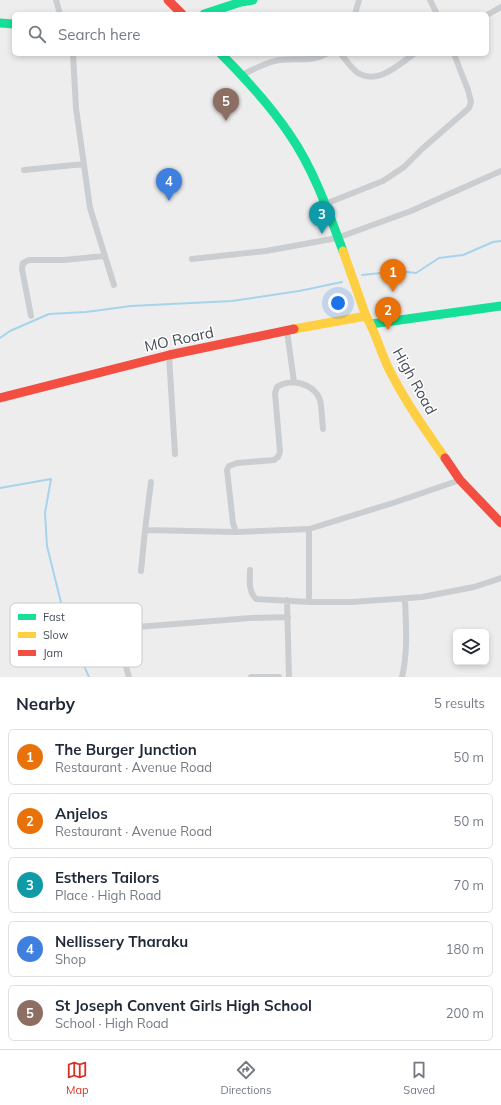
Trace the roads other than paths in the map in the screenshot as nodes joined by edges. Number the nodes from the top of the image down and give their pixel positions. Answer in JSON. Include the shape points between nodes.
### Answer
{"nodes":[{"id":1,"x":56,"y":0,"type":"edge"},
{"id":2,"x":168,"y":0,"type":"edge"},
{"id":3,"x":253,"y":0,"type":"edge"},
{"id":4,"x":360,"y":0,"type":"edge"},
{"id":5,"x":430,"y":0,"type":"edge"},
{"id":6,"x":501,"y":7,"type":"edge"},
{"id":7,"x":59,"y":12,"type":"edge"},
{"id":8,"x":180,"y":12,"type":"edge"},
{"id":9,"x":210,"y":12,"type":"edge"},
{"id":10,"x":356,"y":12,"type":"edge"},
{"id":11,"x":436,"y":12,"type":"edge"},
{"id":12,"x":489,"y":14,"type":"edge"},
{"id":13,"x":0,"y":24,"type":"edge"},
{"id":14,"x":12,"y":24,"type":"edge"},
{"id":15,"x":73,"y":56,"type":"edge"},
{"id":16,"x":223,"y":56,"type":"edge"},
{"id":17,"x":321,"y":56,"type":"edge"},
{"id":18,"x":343,"y":56,"type":"edge"},
{"id":19,"x":411,"y":56,"type":"edge"},
{"id":20,"x":455,"y":56,"type":"edge"},
{"id":21,"x":242,"y":75,"type":"junction"},
{"id":22,"x":84,"y":164,"type":"junction"},
{"id":23,"x":24,"y":170,"type":"dead end"},
{"id":24,"x":501,"y":171,"type":"edge"},
{"id":25,"x":325,"y":204,"type":"junction"},
{"id":26,"x":337,"y":238,"type":"junction"},
{"id":27,"x":104,"y":256,"type":"junction"},
{"id":28,"x":192,"y":260,"type":"dead end"},
{"id":29,"x":114,"y":285,"type":"dead end"},
{"id":30,"x":501,"y":306,"type":"edge"},
{"id":31,"x":30,"y":316,"type":"dead end"},
{"id":32,"x":366,"y":316,"type":"junction"},
{"id":33,"x":371,"y":324,"type":"junction"},
{"id":34,"x":287,"y":331,"type":"junction"},
{"id":35,"x":169,"y":355,"type":"junction"},
{"id":36,"x":294,"y":382,"type":"junction"},
{"id":37,"x":0,"y":398,"type":"edge"},
{"id":38,"x":323,"y":429,"type":"dead end"},
{"id":39,"x":175,"y":454,"type":"dead end"},
{"id":40,"x":460,"y":480,"type":"junction"},
{"id":41,"x":151,"y":482,"type":"dead end"},
{"id":42,"x":501,"y":523,"type":"edge"},
{"id":43,"x":309,"y":529,"type":"junction"},
{"id":44,"x":146,"y":530,"type":"junction"},
{"id":45,"x":236,"y":532,"type":"junction"},
{"id":46,"x":250,"y":570,"type":"dead end"},
{"id":47,"x":141,"y":572,"type":"dead end"},
{"id":48,"x":501,"y":578,"type":"edge"},
{"id":49,"x":405,"y":599,"type":"junction"},
{"id":50,"x":287,"y":600,"type":"junction"},
{"id":51,"x":309,"y":602,"type":"junction"},
{"id":52,"x":288,"y":617,"type":"junction"},
{"id":53,"x":142,"y":627,"type":"edge"},
{"id":54,"x":126,"y":667,"type":"edge"},
{"id":55,"x":129,"y":677,"type":"edge"},
{"id":56,"x":251,"y":677,"type":"edge"},
{"id":57,"x":279,"y":677,"type":"edge"},
{"id":58,"x":289,"y":677,"type":"edge"},
{"id":59,"x":402,"y":677,"type":"edge"}],
"edges":[{"from":1,"to":7,"type":"street"},
{"from":2,"to":8,"type":"main road"},
{"from":3,"to":9,"type":"main road"},
{"from":4,"to":10,"type":"street"},
{"from":5,"to":11,"type":"street"},
{"from":6,"to":12,"type":"street"},
{"from":13,"to":14,"type":"main road"},
{"from":15,"to":22,"type":"street","via":[[76,108]]},
{"from":16,"to":21,"type":"main road","name":"High Road"},
{"from":17,"to":21,"type":"street","via":[[314,59],[279,60],[263,64]]},
{"from":18,"to":19,"type":"street","via":[[357,72],[368,77],[377,77]]},
{"from":20,"to":25,"type":"street","via":[[468,90],[471,102],[469,108],[404,167],[383,181]]},
{"from":21,"to":25,"type":"main road","name":"High Road","via":[[277,115],[302,156]]},
{"from":22,"to":23,"type":"street"},
{"from":22,"to":27,"type":"street","via":[[90,208]]},
{"from":24,"to":26,"type":"street","via":[[411,211]]},
{"from":25,"to":26,"type":"main road","name":"High Road"},
{"from":26,"to":28,"type":"street","via":[[266,251]]},
{"from":26,"to":32,"type":"main road","name":"High Road"},
{"from":27,"to":29,"type":"street"},
{"from":27,"to":31,"type":"street","via":[[29,260],[23,263]]},
{"from":30,"to":33,"type":"main road"},
{"from":32,"to":33,"type":"main road","name":"High Road"},
{"from":32,"to":34,"type":"main road","name":"MO Roard"},
{"from":33,"to":40,"type":"main road","name":"High Road","via":[[391,374]]},
{"from":34,"to":35,"type":"main road","name":"MO Roard"},
{"from":34,"to":36,"type":"street"},
{"from":35,"to":37,"type":"main road","name":"MO Roard"},
{"from":35,"to":39,"type":"street"},
{"from":36,"to":38,"type":"street","via":[[303,384],[316,393],[320,400]]},
{"from":36,"to":45,"type":"street","via":[[277,387],[275,393],[280,452],[278,457],[274,460],[237,463],[229,466],[227,470]]},
{"from":40,"to":42,"type":"main road","name":"High Road"},
{"from":40,"to":43,"type":"street"},
{"from":41,"to":44,"type":"street"},
{"from":43,"to":45,"type":"street"},
{"from":43,"to":51,"type":"street"},
{"from":44,"to":45,"type":"street"},
{"from":44,"to":47,"type":"street"},
{"from":46,"to":50,"type":"street","via":[[250,589],[256,599]]},
{"from":48,"to":49,"type":"street","via":[[474,587]]},
{"from":49,"to":51,"type":"street"},
{"from":49,"to":59,"type":"street","via":[[407,636]]},
{"from":50,"to":51,"type":"street"},
{"from":50,"to":52,"type":"street"},
{"from":52,"to":53,"type":"street"},
{"from":52,"to":58,"type":"street"},
{"from":54,"to":55,"type":"street"},
{"from":56,"to":57,"type":"street"}]}
